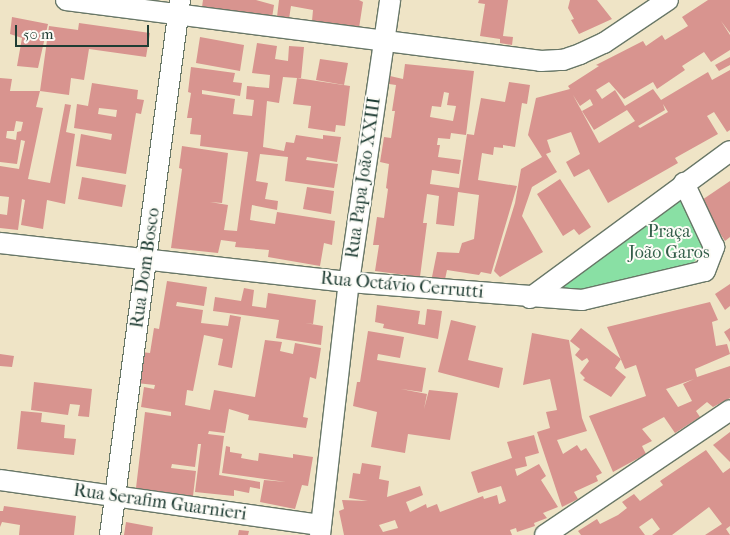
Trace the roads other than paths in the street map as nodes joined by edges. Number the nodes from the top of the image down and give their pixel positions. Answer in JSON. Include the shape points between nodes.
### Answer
{"nodes":[{"id":1,"x":66,"y":0,"type":"edge"},
{"id":2,"x":390,"y":0,"type":"edge"},
{"id":3,"x":668,"y":0,"type":"edge"},
{"id":4,"x":178,"y":8,"type":"edge"},
{"id":5,"x":384,"y":42,"type":"junction"},
{"id":6,"x":730,"y":151,"type":"edge"},
{"id":7,"x":684,"y":183,"type":"junction"},
{"id":8,"x":0,"y":243,"type":"edge"},
{"id":9,"x":148,"y":258,"type":"junction"},
{"id":10,"x":349,"y":282,"type":"junction"},
{"id":11,"x":530,"y":298,"type":"junction"},
{"id":12,"x":730,"y":410,"type":"edge"},
{"id":13,"x":0,"y":480,"type":"edge"},
{"id":14,"x":113,"y":496,"type":"junction"},
{"id":15,"x":321,"y":530,"type":"edge"},
{"id":16,"x":110,"y":535,"type":"edge"},
{"id":17,"x":546,"y":535,"type":"edge"}],
"edges":[{"from":1,"to":4,"type":"street"},
{"from":2,"to":5,"type":"street","name":"Rua Papa João XXIII"},
{"from":3,"to":5,"type":"street","via":[[604,43],[563,60],[541,61]]},
{"from":4,"to":5,"type":"street"},
{"from":4,"to":9,"type":"street","name":"Rua Dom Bosco"},
{"from":5,"to":10,"type":"street","name":"Rua Papa João XXIII"},
{"from":6,"to":7,"type":"street"},
{"from":7,"to":11,"type":"street"},
{"from":7,"to":11,"type":"street","name":"Rua Octávio Cerrutti","via":[[712,241],[711,260],[705,271],[605,297],[582,300]]},
{"from":8,"to":9,"type":"street","name":"Rua Octávio Cerrutti"},
{"from":9,"to":10,"type":"street","name":"Rua Octávio Cerrutti"},
{"from":9,"to":14,"type":"street","name":"Rua Dom Bosco"},
{"from":10,"to":11,"type":"street","name":"Rua Octávio Cerrutti"},
{"from":10,"to":15,"type":"street","name":"Rua Papa João XXIII"},
{"from":12,"to":17,"type":"street"},
{"from":13,"to":14,"type":"street","name":"Rua Serafim Guarnieri"},
{"from":14,"to":15,"type":"street","name":"Rua Serafim Guarnieri"},
{"from":14,"to":16,"type":"street","name":"Rua Dom Bosco"}]}
